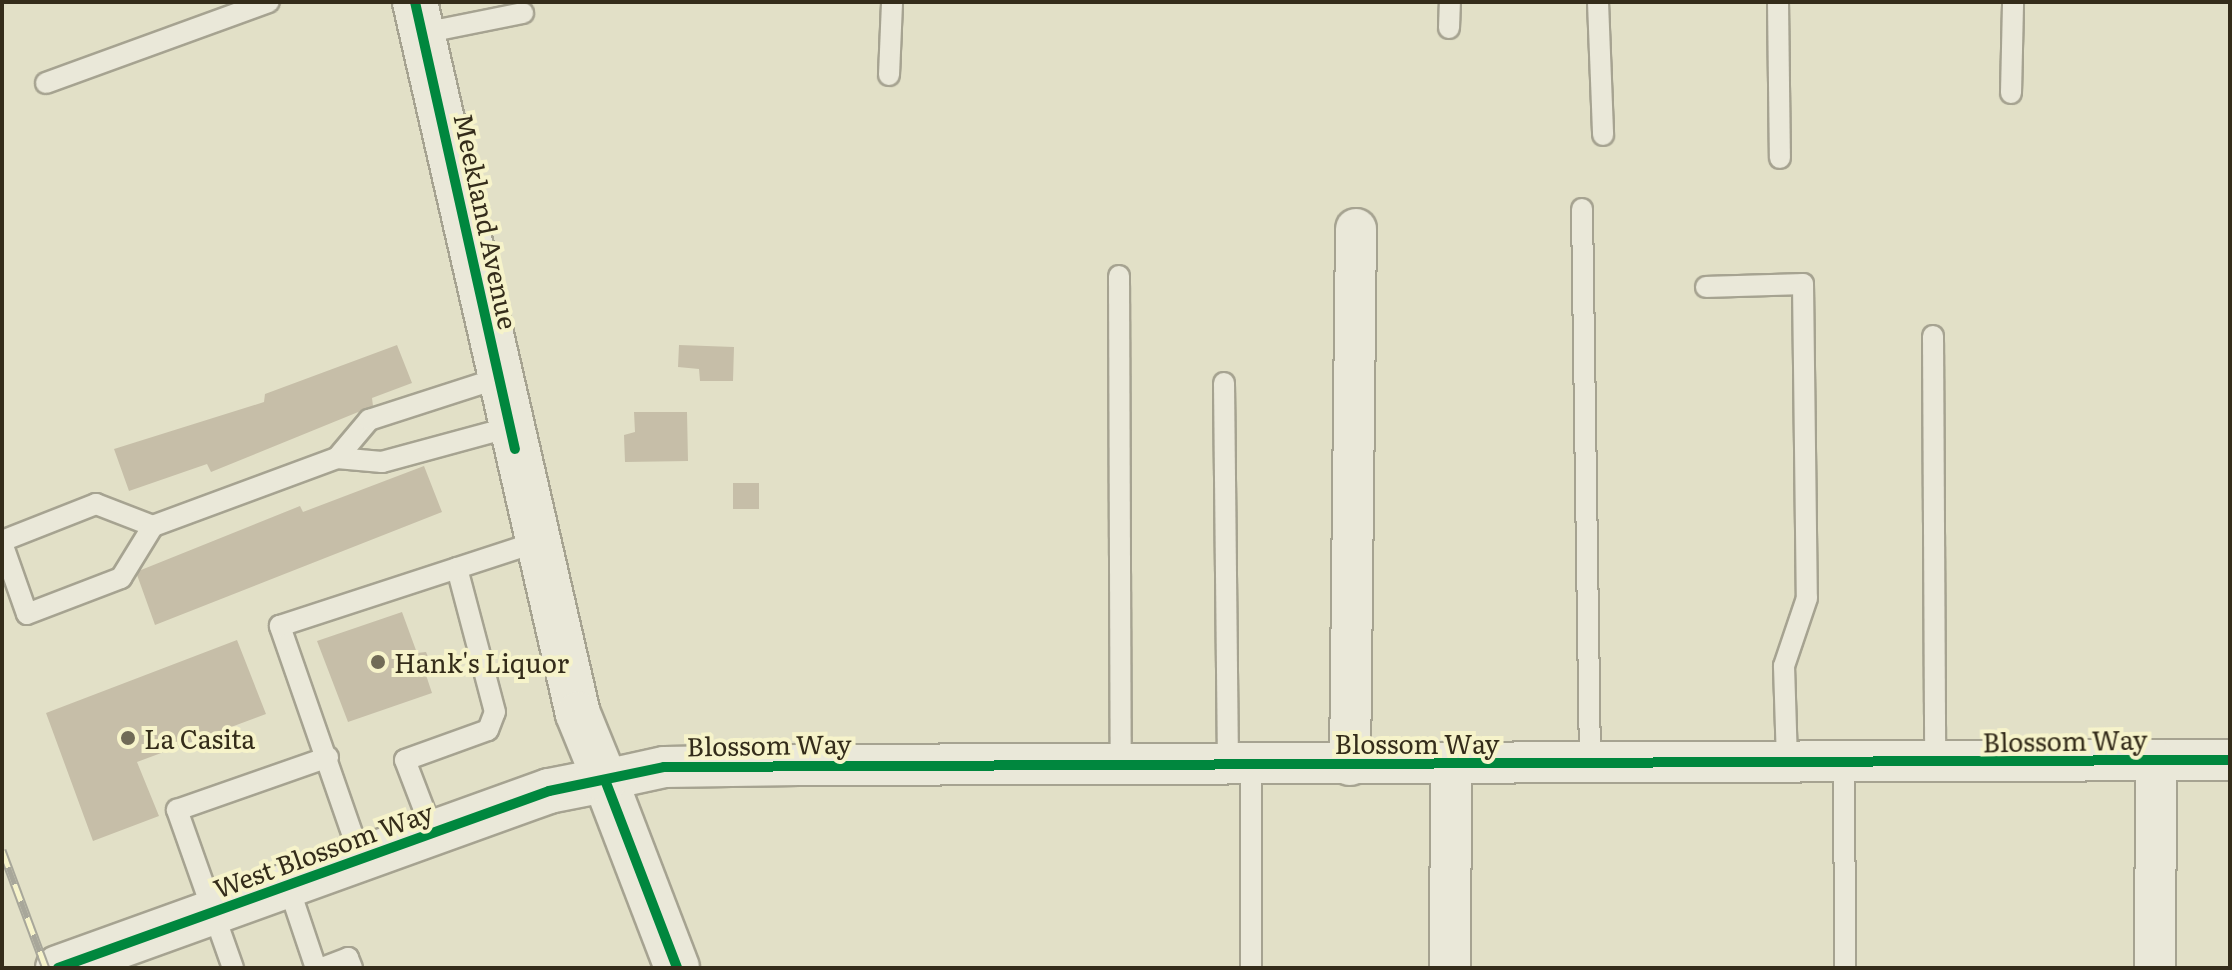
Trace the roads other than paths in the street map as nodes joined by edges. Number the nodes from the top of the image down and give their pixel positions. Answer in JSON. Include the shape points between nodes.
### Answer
{"nodes":[{"id":1,"x":269,"y":2,"type":"edge"},
{"id":2,"x":892,"y":2,"type":"edge"},
{"id":3,"x":1450,"y":2,"type":"edge"},
{"id":4,"x":1598,"y":2,"type":"edge"},
{"id":5,"x":1778,"y":2,"type":"edge"},
{"id":6,"x":2013,"y":2,"type":"edge"},
{"id":7,"x":523,"y":13,"type":"dead end"},
{"id":8,"x":419,"y":17,"type":"edge"},
{"id":9,"x":1449,"y":28,"type":"dead end"},
{"id":10,"x":889,"y":75,"type":"dead end"},
{"id":11,"x":46,"y":83,"type":"dead end"},
{"id":12,"x":2011,"y":93,"type":"dead end"},
{"id":13,"x":1603,"y":135,"type":"dead end"},
{"id":14,"x":1780,"y":158,"type":"dead end"},
{"id":15,"x":1582,"y":209,"type":"dead end"},
{"id":16,"x":1356,"y":229,"type":"dead end"},
{"id":17,"x":1119,"y":276,"type":"dead end"},
{"id":18,"x":1706,"y":287,"type":"dead end"},
{"id":19,"x":1933,"y":336,"type":"dead end"},
{"id":20,"x":499,"y":378,"type":"junction"},
{"id":21,"x":1224,"y":383,"type":"dead end"},
{"id":22,"x":511,"y":427,"type":"junction"},
{"id":23,"x":337,"y":458,"type":"junction"},
{"id":24,"x":153,"y":526,"type":"junction"},
{"id":25,"x":2,"y":542,"type":"edge"},
{"id":26,"x":537,"y":542,"type":"junction"},
{"id":27,"x":457,"y":568,"type":"junction"},
{"id":28,"x":328,"y":757,"type":"junction"},
{"id":29,"x":2230,"y":760,"type":"edge"},
{"id":30,"x":2156,"y":761,"type":"junction"},
{"id":31,"x":1935,"y":763,"type":"junction"},
{"id":32,"x":1590,"y":764,"type":"junction"},
{"id":33,"x":1787,"y":764,"type":"junction"},
{"id":34,"x":1844,"y":764,"type":"junction"},
{"id":35,"x":1121,"y":765,"type":"junction"},
{"id":36,"x":1239,"y":765,"type":"junction"},
{"id":37,"x":1350,"y":765,"type":"junction"},
{"id":38,"x":1451,"y":765,"type":"junction"},
{"id":39,"x":605,"y":780,"type":"junction"},
{"id":40,"x":433,"y":833,"type":"junction"},
{"id":41,"x":361,"y":859,"type":"junction"},
{"id":42,"x":288,"y":885,"type":"junction"},
{"id":43,"x":215,"y":911,"type":"junction"},
{"id":44,"x":58,"y":968,"type":"edge"},
{"id":45,"x":233,"y":968,"type":"edge"},
{"id":46,"x":319,"y":968,"type":"edge"},
{"id":47,"x":352,"y":968,"type":"edge"},
{"id":48,"x":677,"y":968,"type":"edge"},
{"id":49,"x":1251,"y":968,"type":"edge"},
{"id":50,"x":1450,"y":968,"type":"edge"},
{"id":51,"x":1845,"y":968,"type":"edge"},
{"id":52,"x":2155,"y":968,"type":"edge"}],
"edges":[{"from":1,"to":11,"type":"lane"},
{"from":2,"to":10,"type":"lane"},
{"from":3,"to":9,"type":"lane"},
{"from":4,"to":13,"type":"lane"},
{"from":5,"to":14,"type":"lane"},
{"from":6,"to":12,"type":"lane"},
{"from":7,"to":8,"type":"lane"},
{"from":8,"to":20,"type":"street","name":"Meekland Avenue"},
{"from":15,"to":32,"type":"lane"},
{"from":16,"to":37,"type":"street"},
{"from":17,"to":35,"type":"lane"},
{"from":18,"to":33,"type":"lane","via":[[1803,284],[1807,598],[1784,666]]},
{"from":19,"to":31,"type":"lane"},
{"from":20,"to":22,"type":"street","name":"Meekland Avenue"},
{"from":20,"to":23,"type":"lane","via":[[369,420]]},
{"from":21,"to":36,"type":"lane"},
{"from":22,"to":23,"type":"lane","via":[[382,462]]},
{"from":22,"to":26,"type":"street","name":"Meekland Avenue"},
{"from":23,"to":24,"type":"lane"},
{"from":24,"to":25,"type":"lane","via":[[96,504]]},
{"from":24,"to":25,"type":"lane","via":[[121,578],[27,614]]},
{"from":26,"to":27,"type":"lane"},
{"from":26,"to":39,"type":"street","name":"Meekland Avenue","via":[[578,714]]},
{"from":27,"to":28,"type":"lane","via":[[280,626]]},
{"from":27,"to":40,"type":"lane","via":[[495,712],[488,730],[405,760]]},
{"from":28,"to":41,"type":"lane"},
{"from":28,"to":43,"type":"lane","via":[[177,810]]},
{"from":29,"to":30,"type":"street","name":"Blossom Way"},
{"from":30,"to":31,"type":"street","name":"Blossom Way"},
{"from":30,"to":52,"type":"street"},
{"from":31,"to":34,"type":"street","name":"Blossom Way"},
{"from":32,"to":33,"type":"street","name":"Blossom Way"},
{"from":32,"to":38,"type":"street","name":"Blossom Way"},
{"from":33,"to":34,"type":"street","name":"Blossom Way"},
{"from":34,"to":51,"type":"lane"},
{"from":35,"to":36,"type":"street","name":"Blossom Way"},
{"from":35,"to":39,"type":"street","name":"Blossom Way","via":[[664,767]]},
{"from":36,"to":37,"type":"street","name":"Blossom Way"},
{"from":36,"to":49,"type":"lane"},
{"from":37,"to":38,"type":"street","name":"Blossom Way"},
{"from":38,"to":50,"type":"street"},
{"from":39,"to":40,"type":"street","name":"West Blossom Way","via":[[549,791]]},
{"from":39,"to":48,"type":"street","name":"Meekland Avenue"},
{"from":40,"to":41,"type":"street","name":"West Blossom Way"},
{"from":41,"to":42,"type":"street","name":"West Blossom Way"},
{"from":42,"to":43,"type":"street","name":"West Blossom Way"},
{"from":42,"to":46,"type":"lane"},
{"from":43,"to":44,"type":"street","name":"West Blossom Way"},
{"from":43,"to":45,"type":"lane"},
{"from":46,"to":47,"type":"lane","via":[[348,958]]}]}
